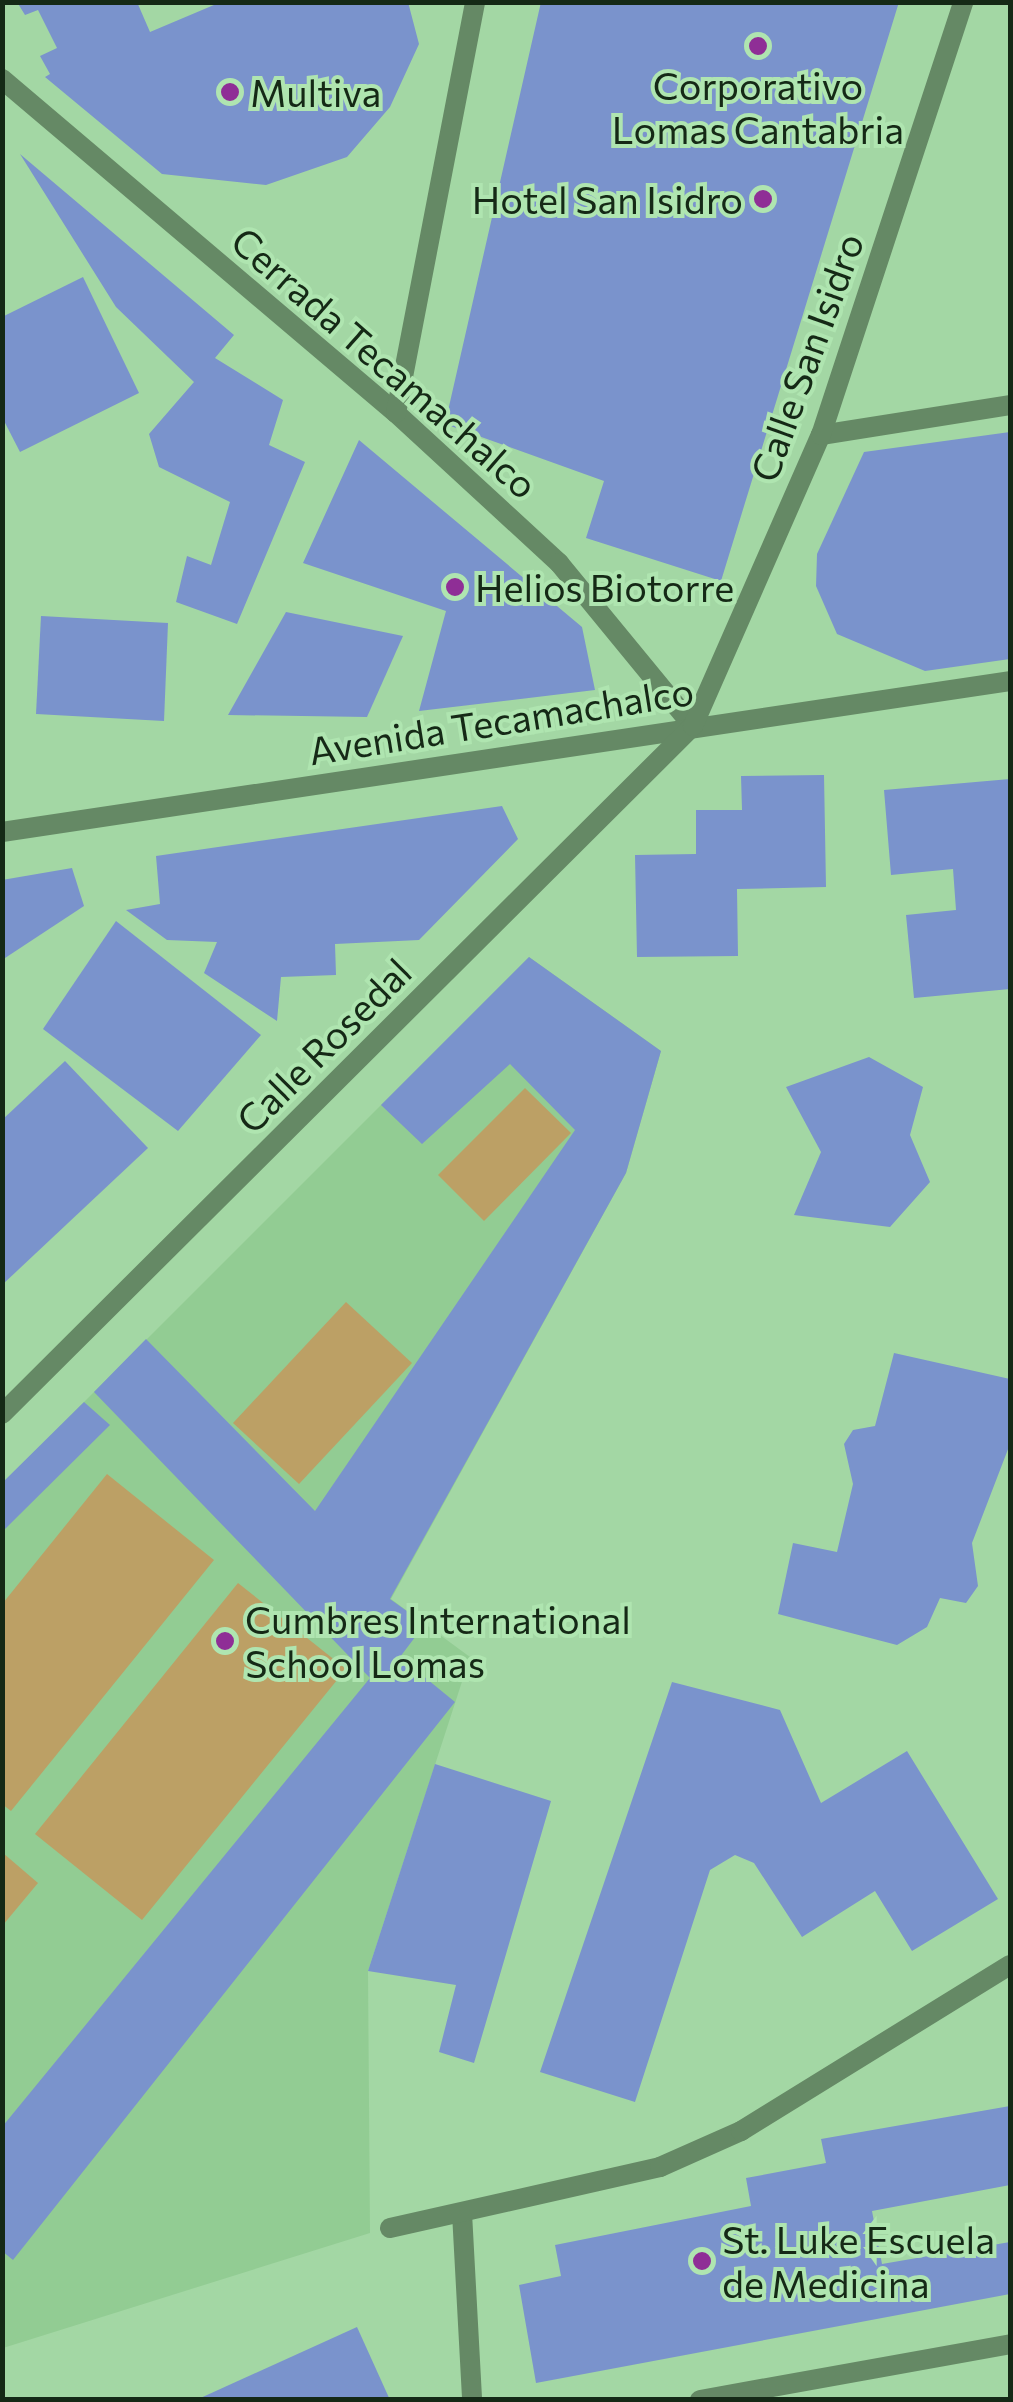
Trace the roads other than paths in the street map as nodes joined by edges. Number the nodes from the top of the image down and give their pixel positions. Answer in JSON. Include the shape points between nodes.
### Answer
{"nodes":[{"id":1,"x":475,"y":2,"type":"edge"},
{"id":2,"x":963,"y":2,"type":"edge"},
{"id":3,"x":2,"y":79,"type":"edge"},
{"id":4,"x":1010,"y":405,"type":"edge"},
{"id":5,"x":396,"y":413,"type":"junction"},
{"id":6,"x":821,"y":435,"type":"junction"},
{"id":7,"x":1010,"y":682,"type":"edge"},
{"id":8,"x":693,"y":726,"type":"junction"},
{"id":9,"x":2,"y":832,"type":"edge"},
{"id":10,"x":2,"y":1414,"type":"edge"},
{"id":11,"x":1010,"y":1965,"type":"edge"},
{"id":12,"x":462,"y":2213,"type":"junction"},
{"id":13,"x":390,"y":2228,"type":"dead end"},
{"id":14,"x":1010,"y":2344,"type":"edge"},
{"id":15,"x":472,"y":2400,"type":"edge"},
{"id":16,"x":700,"y":2400,"type":"edge"}],
"edges":[{"from":1,"to":5,"type":"street"},
{"from":2,"to":6,"type":"street","name":"Calle San Isidro"},
{"from":3,"to":5,"type":"street","name":"Cerrada Tecamachalco"},
{"from":4,"to":6,"type":"street"},
{"from":5,"to":8,"type":"street","name":"Cerrada Tecamachalco","via":[[559,563]]},
{"from":6,"to":8,"type":"street","name":"Calle San Isidro"},
{"from":7,"to":8,"type":"street","name":"Avenida Tecamachalco"},
{"from":8,"to":9,"type":"street","name":"Avenida Tecamachalco"},
{"from":8,"to":10,"type":"street","name":"Calle Rosedal"},
{"from":11,"to":12,"type":"street","via":[[742,2130],[660,2167]]},
{"from":12,"to":13,"type":"street"},
{"from":12,"to":15,"type":"street"},
{"from":14,"to":16,"type":"street"}]}
